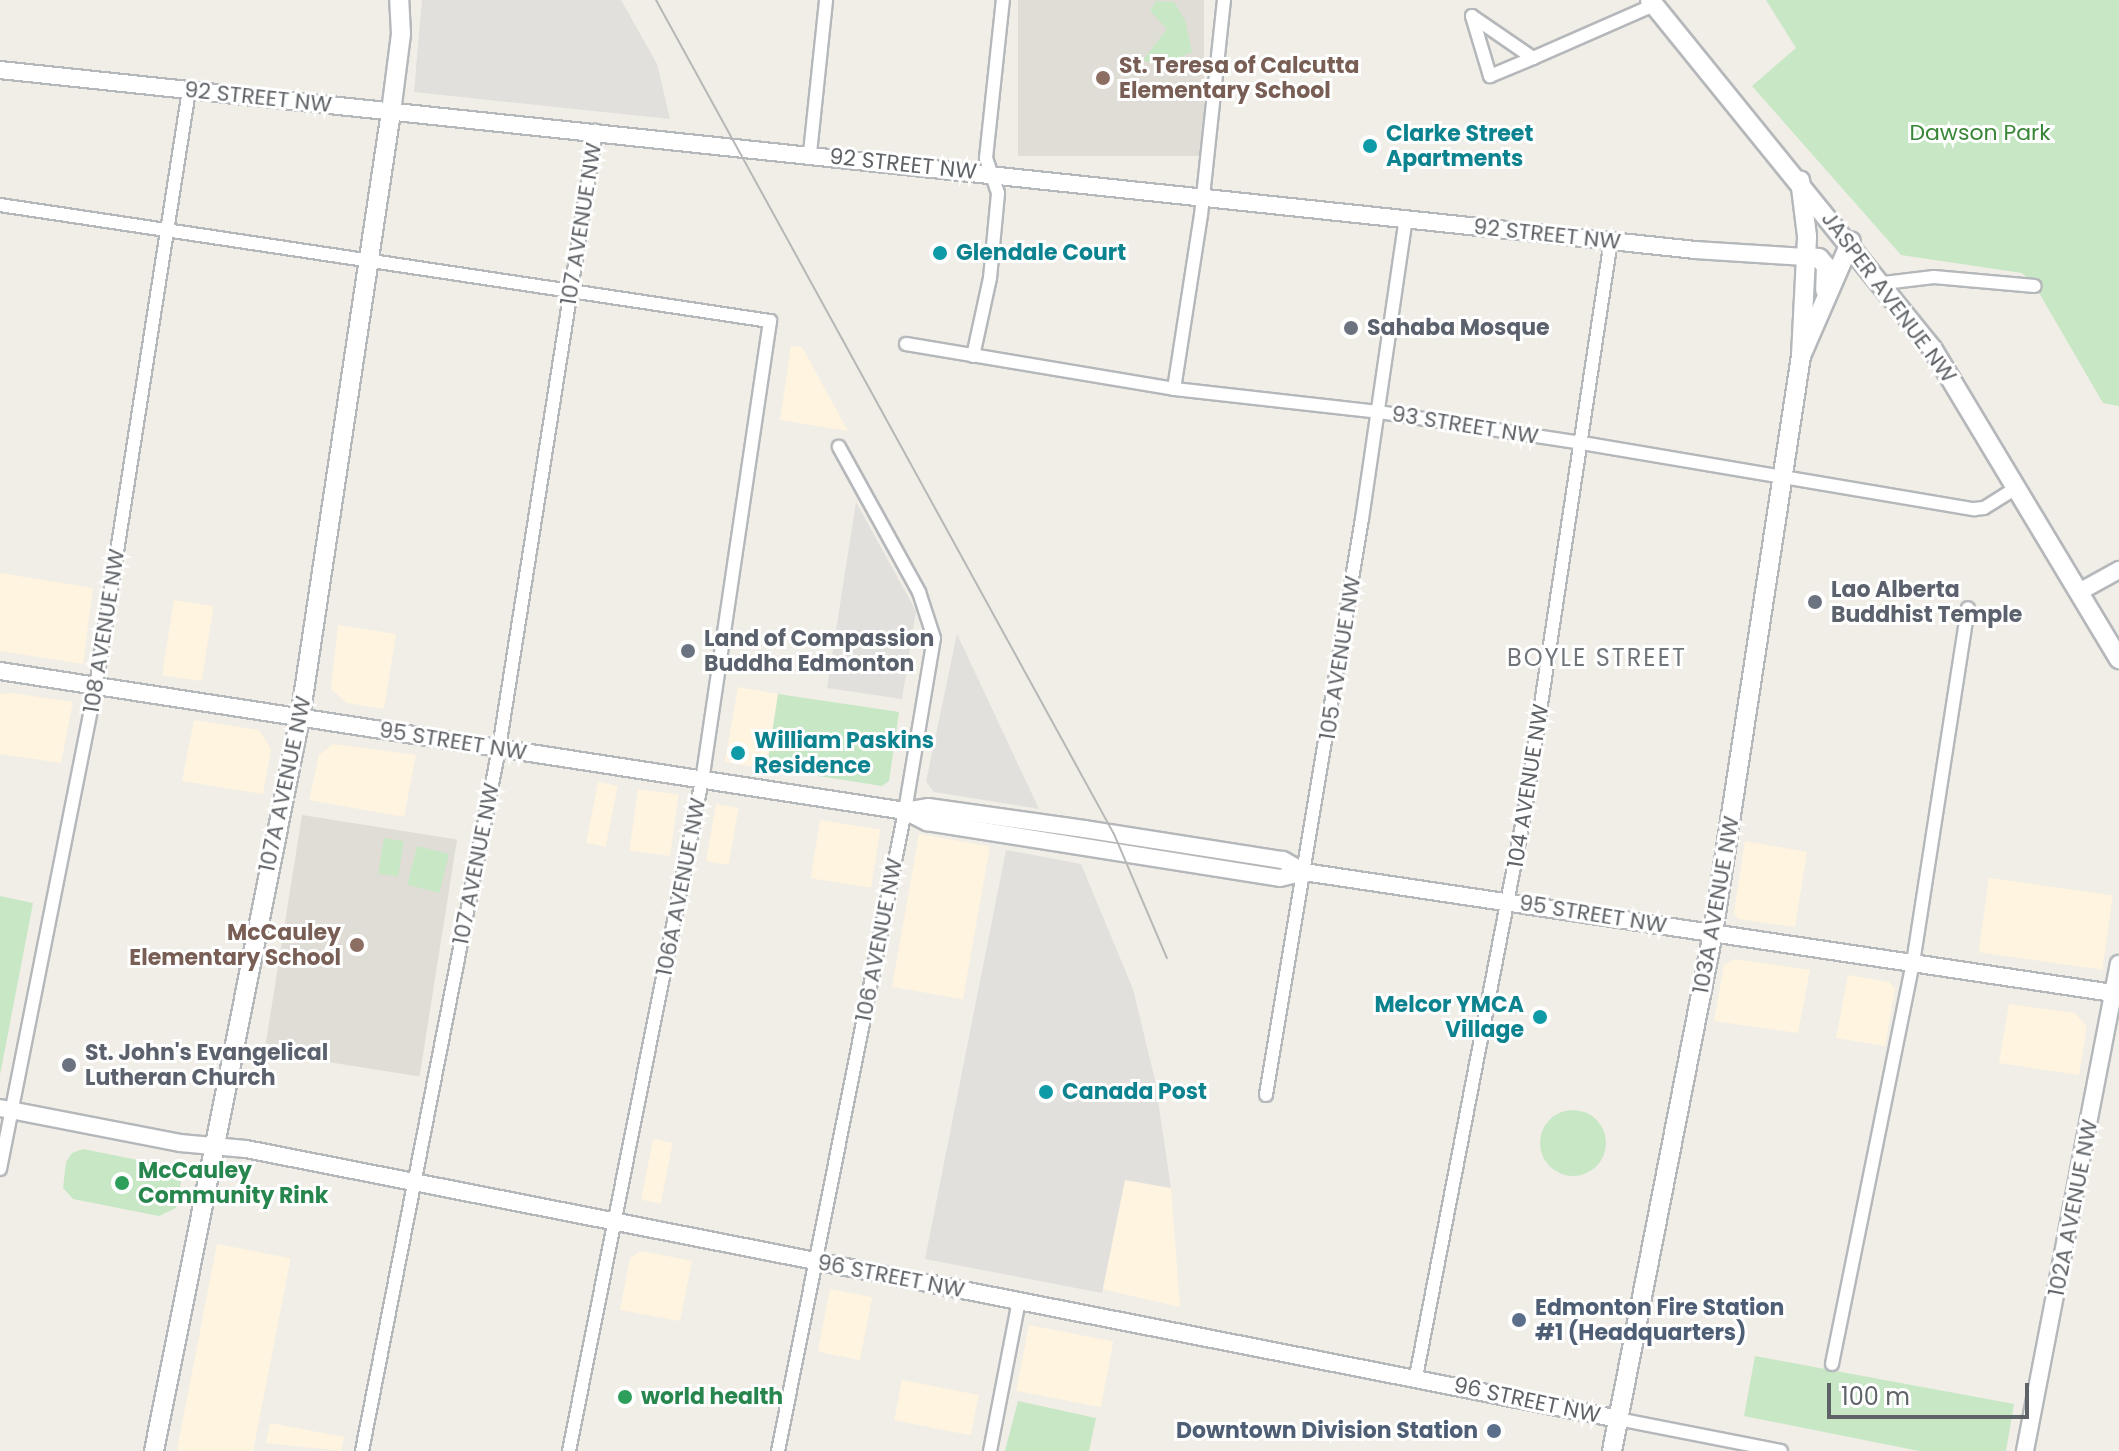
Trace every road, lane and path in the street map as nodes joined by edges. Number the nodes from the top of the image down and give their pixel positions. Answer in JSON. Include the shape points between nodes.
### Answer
{"nodes":[{"id":1,"x":399,"y":0,"type":"edge"},
{"id":2,"x":826,"y":0,"type":"edge"},
{"id":3,"x":1003,"y":0,"type":"edge"},
{"id":4,"x":1224,"y":0,"type":"edge"},
{"id":5,"x":1652,"y":2,"type":"edge"},
{"id":6,"x":1533,"y":58,"type":"junction"},
{"id":7,"x":0,"y":70,"type":"edge"},
{"id":8,"x":189,"y":90,"type":"junction"},
{"id":9,"x":391,"y":112,"type":"junction"},
{"id":10,"x":596,"y":131,"type":"junction"},
{"id":11,"x":810,"y":153,"type":"junction"},
{"id":12,"x":991,"y":173,"type":"junction"},
{"id":13,"x":1800,"y":180,"type":"junction"},
{"id":14,"x":1204,"y":197,"type":"junction"},
{"id":15,"x":0,"y":205,"type":"edge"},
{"id":16,"x":1406,"y":219,"type":"junction"},
{"id":17,"x":168,"y":231,"type":"junction"},
{"id":18,"x":1611,"y":240,"type":"junction"},
{"id":19,"x":1851,"y":241,"type":"junction"},
{"id":20,"x":1805,"y":257,"type":"junction"},
{"id":21,"x":369,"y":261,"type":"junction"},
{"id":22,"x":1884,"y":283,"type":"junction"},
{"id":23,"x":2035,"y":286,"type":"dead end"},
{"id":24,"x":570,"y":291,"type":"junction"},
{"id":25,"x":1826,"y":299,"type":"junction"},
{"id":26,"x":906,"y":344,"type":"dead end"},
{"id":27,"x":973,"y":356,"type":"junction"},
{"id":28,"x":1801,"y":356,"type":"junction"},
{"id":29,"x":1174,"y":389,"type":"junction"},
{"id":30,"x":1379,"y":412,"type":"junction"},
{"id":31,"x":1582,"y":443,"type":"junction"},
{"id":32,"x":839,"y":447,"type":"dead end"},
{"id":33,"x":1782,"y":477,"type":"junction"},
{"id":34,"x":2017,"y":487,"type":"junction"},
{"id":35,"x":2119,"y":570,"type":"edge"},
{"id":36,"x":2079,"y":592,"type":"junction"},
{"id":37,"x":1968,"y":608,"type":"dead end"},
{"id":38,"x":2119,"y":659,"type":"edge"},
{"id":39,"x":0,"y":671,"type":"edge"},
{"id":40,"x":96,"y":686,"type":"junction"},
{"id":41,"x":300,"y":718,"type":"junction"},
{"id":42,"x":499,"y":748,"type":"junction"},
{"id":43,"x":702,"y":780,"type":"junction"},
{"id":44,"x":905,"y":811,"type":"junction"},
{"id":45,"x":1304,"y":872,"type":"junction"},
{"id":46,"x":1509,"y":902,"type":"junction"},
{"id":47,"x":1713,"y":933,"type":"junction"},
{"id":48,"x":1913,"y":963,"type":"junction"},
{"id":49,"x":2119,"y":964,"type":"edge"},
{"id":50,"x":2117,"y":994,"type":"edge"},
{"id":51,"x":1266,"y":1095,"type":"dead end"},
{"id":52,"x":7,"y":1110,"type":"edge"},
{"id":53,"x":213,"y":1145,"type":"junction"},
{"id":54,"x":0,"y":1169,"type":"edge"},
{"id":55,"x":414,"y":1182,"type":"junction"},
{"id":56,"x":614,"y":1221,"type":"junction"},
{"id":57,"x":815,"y":1262,"type":"junction"},
{"id":58,"x":1019,"y":1301,"type":"junction"},
{"id":59,"x":1832,"y":1364,"type":"dead end"},
{"id":60,"x":1416,"y":1377,"type":"junction"},
{"id":61,"x":1618,"y":1419,"type":"junction"},
{"id":62,"x":154,"y":1451,"type":"edge"},
{"id":63,"x":362,"y":1451,"type":"edge"},
{"id":64,"x":569,"y":1451,"type":"edge"},
{"id":65,"x":778,"y":1451,"type":"edge"},
{"id":66,"x":990,"y":1451,"type":"edge"},
{"id":67,"x":1612,"y":1451,"type":"edge"},
{"id":68,"x":1781,"y":1451,"type":"edge"},
{"id":69,"x":2025,"y":1451,"type":"edge"}],
"edges":[{"from":1,"to":9,"type":"main road","name":"107A AVENUE NW","via":[[401,34]]},
{"from":2,"to":11,"type":"street"},
{"from":3,"to":12,"type":"street","via":[[986,158]]},
{"from":4,"to":14,"type":"street"},
{"from":5,"to":6,"type":"street"},
{"from":5,"to":13,"type":"main road","name":"JASPER AVENUE NW"},
{"from":6,"to":6,"type":"street","via":[[1508,40],[1472,16],[1490,76]]},
{"from":7,"to":8,"type":"street","name":"92 STREET NW"},
{"from":8,"to":9,"type":"street","name":"92 STREET NW"},
{"from":8,"to":17,"type":"street","name":"108 AVENUE NW"},
{"from":9,"to":10,"type":"street","name":"92 STREET NW"},
{"from":9,"to":21,"type":"main road","name":"107A AVENUE NW"},
{"from":10,"to":11,"type":"street","name":"92 STREET NW"},
{"from":10,"to":24,"type":"street","name":"107 AVENUE NW"},
{"from":11,"to":12,"type":"street","name":"92 STREET NW"},
{"from":12,"to":14,"type":"street","name":"92 STREET NW"},
{"from":12,"to":27,"type":"street","via":[[998,193],[996,224]]},
{"from":13,"to":19,"type":"main road","name":"JASPER AVENUE NW"},
{"from":13,"to":20,"type":"main road","name":"103A AVENUE NW"},
{"from":14,"to":16,"type":"street","name":"92 STREET NW"},
{"from":14,"to":29,"type":"street"},
{"from":15,"to":17,"type":"street"},
{"from":16,"to":18,"type":"street","name":"92 STREET NW"},
{"from":16,"to":30,"type":"street","name":"105 AVENUE NW"},
{"from":17,"to":21,"type":"street"},
{"from":17,"to":40,"type":"street","name":"108 AVENUE NW"},
{"from":18,"to":20,"type":"street","name":"92 STREET NW"},
{"from":18,"to":31,"type":"street","name":"104 AVENUE NW"},
{"from":19,"to":22,"type":"main road","name":"JASPER AVENUE NW"},
{"from":19,"to":25,"type":"main road","name":"103A AVENUE NW"},
{"from":20,"to":25,"type":"main road","via":[[1819,258],[1826,266]]},
{"from":20,"to":28,"type":"main road","name":"103A AVENUE NW"},
{"from":21,"to":24,"type":"street"},
{"from":21,"to":41,"type":"main road","name":"107A AVENUE NW"},
{"from":22,"to":23,"type":"street","via":[[1934,277]]},
{"from":22,"to":34,"type":"main road","name":"JASPER AVENUE NW","via":[[1932,348]]},
{"from":24,"to":42,"type":"street","name":"107 AVENUE NW"},
{"from":24,"to":43,"type":"street","name":"106A AVENUE NW","via":[[770,321]]},
{"from":25,"to":28,"type":"main road","name":"103A AVENUE NW"},
{"from":26,"to":27,"type":"street","name":"93 STREET NW"},
{"from":27,"to":29,"type":"street","name":"93 STREET NW"},
{"from":28,"to":33,"type":"main road","name":"103A AVENUE NW"},
{"from":29,"to":30,"type":"street","name":"93 STREET NW"},
{"from":30,"to":31,"type":"street","name":"93 STREET NW"},
{"from":30,"to":45,"type":"street","name":"105 AVENUE NW"},
{"from":31,"to":33,"type":"street","name":"93 STREET NW"},
{"from":31,"to":46,"type":"street","name":"104 AVENUE NW"},
{"from":32,"to":44,"type":"street","name":"106 AVENUE NW","via":[[919,592],[934,638]]},
{"from":33,"to":34,"type":"street","name":"93 STREET NW","via":[[1974,509]]},
{"from":33,"to":47,"type":"main road","name":"103A AVENUE NW"},
{"from":34,"to":36,"type":"main road","name":"JASPER AVENUE NW"},
{"from":35,"to":36,"type":"street"},
{"from":36,"to":38,"type":"main road","name":"JASPER AVENUE NW"},
{"from":37,"to":48,"type":"street"},
{"from":39,"to":40,"type":"street","name":"95 STREET NW"},
{"from":40,"to":41,"type":"street","name":"95 STREET NW"},
{"from":40,"to":52,"type":"street","name":"108 AVENUE NW"},
{"from":41,"to":42,"type":"street","name":"95 STREET NW"},
{"from":41,"to":53,"type":"main road","name":"107A AVENUE NW"},
{"from":42,"to":43,"type":"street","name":"95 STREET NW"},
{"from":42,"to":55,"type":"street","name":"107 AVENUE NW"},
{"from":43,"to":44,"type":"street","name":"95 STREET NW"},
{"from":43,"to":56,"type":"street","name":"106A AVENUE NW"},
{"from":44,"to":45,"type":"street","name":"95 STREET NW","via":[[927,822],[1280,878]]},
{"from":44,"to":57,"type":"street","name":"106 AVENUE NW"},
{"from":45,"to":46,"type":"street","name":"95 STREET NW"},
{"from":45,"to":51,"type":"street","name":"105 AVENUE NW"},
{"from":46,"to":47,"type":"street","name":"95 STREET NW"},
{"from":46,"to":60,"type":"street","name":"104 AVENUE NW"},
{"from":47,"to":48,"type":"street","name":"95 STREET NW"},
{"from":47,"to":61,"type":"main road","name":"103A AVENUE NW"},
{"from":48,"to":50,"type":"street","name":"95 STREET NW"},
{"from":48,"to":59,"type":"street"},
{"from":49,"to":50,"type":"street","name":"102A AVENUE NW"},
{"from":50,"to":69,"type":"street","name":"102A AVENUE NW"},
{"from":52,"to":53,"type":"street","name":"96 STREET NW"},
{"from":52,"to":54,"type":"street","name":"108 AVENUE NW"},
{"from":53,"to":55,"type":"street","name":"96 STREET NW"},
{"from":53,"to":62,"type":"main road","name":"107A AVENUE NW"},
{"from":55,"to":56,"type":"street","name":"96 STREET NW"},
{"from":55,"to":63,"type":"street","name":"107 AVENUE NW"},
{"from":56,"to":57,"type":"street","name":"96 STREET NW"},
{"from":56,"to":64,"type":"street","name":"106A AVENUE NW"},
{"from":57,"to":58,"type":"street","name":"96 STREET NW"},
{"from":57,"to":65,"type":"street","name":"106 AVENUE NW"},
{"from":58,"to":60,"type":"street","name":"96 STREET NW"},
{"from":58,"to":66,"type":"street"},
{"from":60,"to":61,"type":"street","name":"96 STREET NW"},
{"from":61,"to":67,"type":"main road","name":"103A AVENUE NW"},
{"from":61,"to":68,"type":"street","name":"96 STREET NW"}]}
